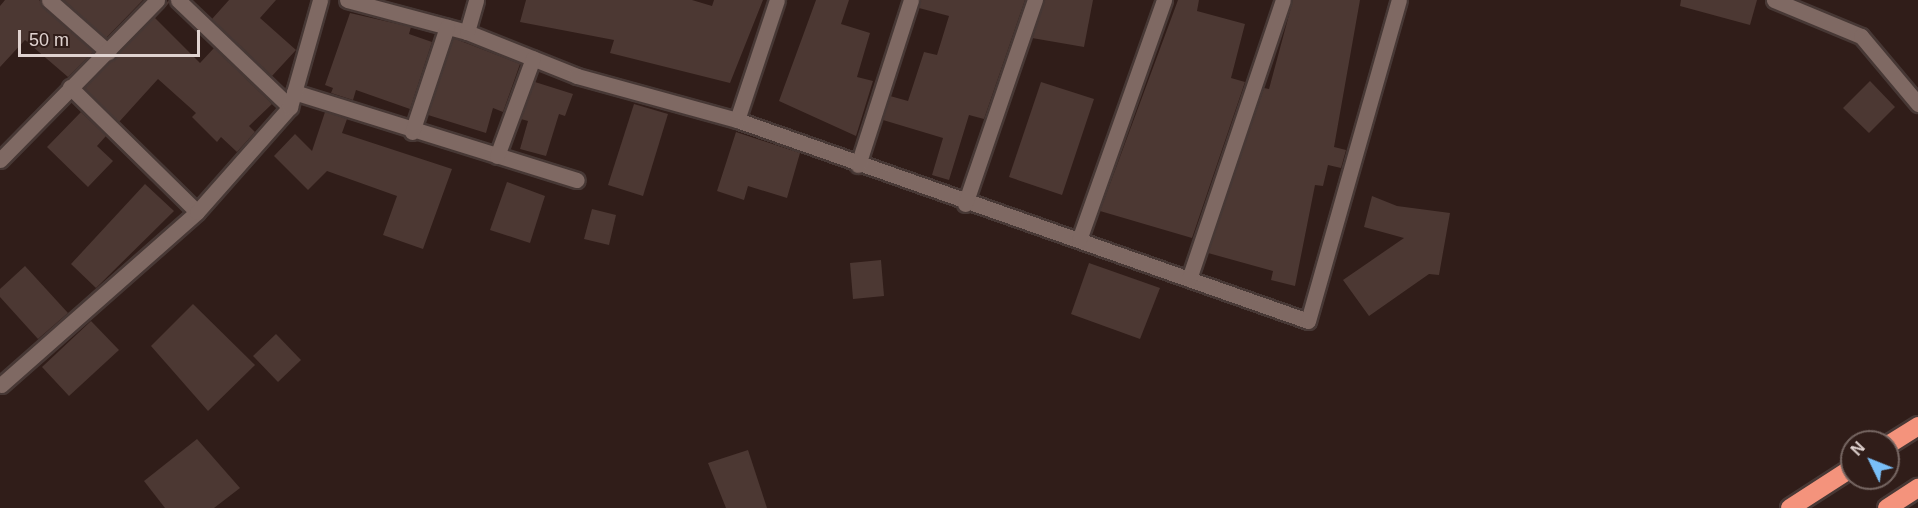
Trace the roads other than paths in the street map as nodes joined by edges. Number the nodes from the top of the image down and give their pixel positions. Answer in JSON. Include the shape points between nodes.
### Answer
{"nodes":[{"id":1,"x":49,"y":0,"type":"edge"},
{"id":2,"x":157,"y":0,"type":"edge"},
{"id":3,"x":178,"y":0,"type":"edge"},
{"id":4,"x":320,"y":0,"type":"edge"},
{"id":5,"x":476,"y":0,"type":"edge"},
{"id":6,"x":777,"y":0,"type":"edge"},
{"id":7,"x":911,"y":0,"type":"edge"},
{"id":8,"x":1035,"y":0,"type":"edge"},
{"id":9,"x":1164,"y":0,"type":"edge"},
{"id":10,"x":1283,"y":0,"type":"edge"},
{"id":11,"x":1399,"y":0,"type":"edge"},
{"id":12,"x":1774,"y":0,"type":"edge"},
{"id":13,"x":356,"y":2,"type":"edge"},
{"id":14,"x":447,"y":27,"type":"junction"},
{"id":15,"x":467,"y":32,"type":"junction"},
{"id":16,"x":108,"y":52,"type":"junction"},
{"id":17,"x":533,"y":58,"type":"junction"},
{"id":18,"x":70,"y":87,"type":"junction"},
{"id":19,"x":292,"y":100,"type":"junction"},
{"id":20,"x":1918,"y":104,"type":"edge"},
{"id":21,"x":737,"y":120,"type":"junction"},
{"id":22,"x":412,"y":132,"type":"junction"},
{"id":23,"x":497,"y":156,"type":"junction"},
{"id":24,"x":0,"y":160,"type":"edge"},
{"id":25,"x":858,"y":165,"type":"junction"},
{"id":26,"x":577,"y":180,"type":"dead end"},
{"id":27,"x":965,"y":204,"type":"junction"},
{"id":28,"x":197,"y":212,"type":"junction"},
{"id":29,"x":1079,"y":240,"type":"junction"},
{"id":30,"x":1189,"y":279,"type":"junction"},
{"id":31,"x":1,"y":385,"type":"edge"},
{"id":32,"x":1918,"y":426,"type":"edge"},
{"id":33,"x":1900,"y":437,"type":"edge"},
{"id":34,"x":1840,"y":476,"type":"edge"},
{"id":35,"x":1918,"y":488,"type":"edge"},
{"id":36,"x":1790,"y":508,"type":"edge"},
{"id":37,"x":1887,"y":508,"type":"edge"}],
"edges":[{"from":1,"to":16,"type":"street"},
{"from":2,"to":16,"type":"street"},
{"from":3,"to":19,"type":"street"},
{"from":4,"to":19,"type":"street"},
{"from":5,"to":15,"type":"street"},
{"from":6,"to":21,"type":"street"},
{"from":7,"to":25,"type":"street"},
{"from":8,"to":27,"type":"street"},
{"from":9,"to":29,"type":"street"},
{"from":10,"to":30,"type":"street"},
{"from":11,"to":30,"type":"street","via":[[1308,321]]},
{"from":12,"to":20,"type":"street","via":[[1861,36]]},
{"from":13,"to":14,"type":"street"},
{"from":14,"to":15,"type":"street"},
{"from":14,"to":22,"type":"street"},
{"from":15,"to":17,"type":"street"},
{"from":16,"to":18,"type":"street"},
{"from":17,"to":21,"type":"street"},
{"from":17,"to":23,"type":"street"},
{"from":18,"to":24,"type":"street"},
{"from":18,"to":28,"type":"street"},
{"from":19,"to":22,"type":"street"},
{"from":19,"to":28,"type":"street"},
{"from":21,"to":25,"type":"street"},
{"from":22,"to":23,"type":"street"},
{"from":23,"to":26,"type":"street"},
{"from":25,"to":27,"type":"street"},
{"from":27,"to":29,"type":"street"},
{"from":28,"to":31,"type":"street"},
{"from":29,"to":30,"type":"street"},
{"from":32,"to":33,"type":"highway"},
{"from":34,"to":36,"type":"highway"},
{"from":35,"to":37,"type":"highway"}]}
